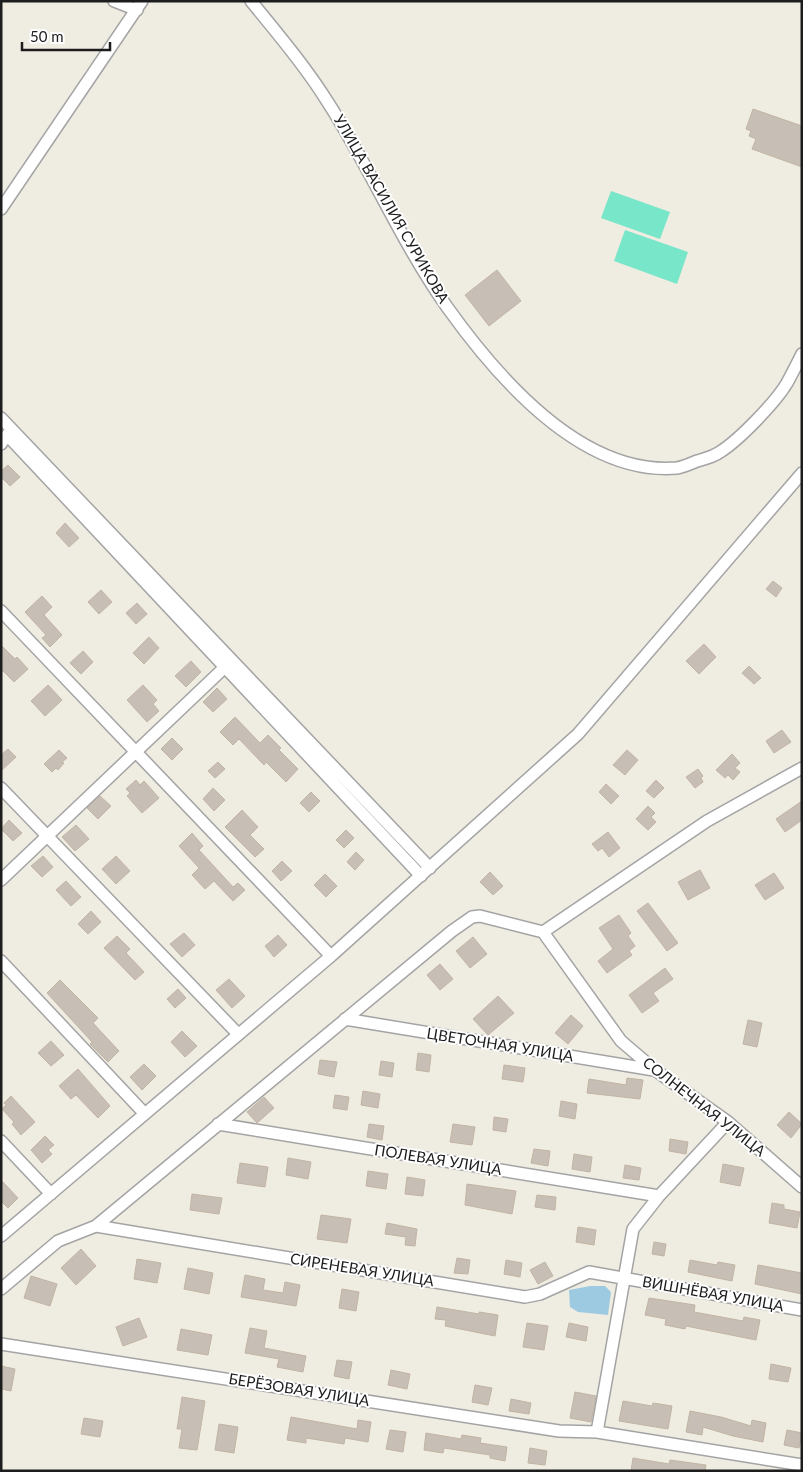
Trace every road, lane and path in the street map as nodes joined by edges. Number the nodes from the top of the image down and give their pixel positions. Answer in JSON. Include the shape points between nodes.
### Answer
{"nodes":[{"id":1,"x":114,"y":1,"type":"edge"},
{"id":2,"x":251,"y":1,"type":"edge"},
{"id":3,"x":139,"y":6,"type":"edge"},
{"id":4,"x":1,"y":209,"type":"edge"},
{"id":5,"x":802,"y":354,"type":"edge"},
{"id":6,"x":1,"y":418,"type":"edge"},
{"id":7,"x":1,"y":444,"type":"edge"},
{"id":8,"x":802,"y":473,"type":"edge"},
{"id":9,"x":1,"y":611,"type":"edge"},
{"id":10,"x":225,"y":667,"type":"junction"},
{"id":11,"x":137,"y":752,"type":"junction"},
{"id":12,"x":802,"y":768,"type":"edge"},
{"id":13,"x":1,"y":788,"type":"edge"},
{"id":14,"x":48,"y":836,"type":"junction"},
{"id":15,"x":430,"y":868,"type":"junction"},
{"id":16,"x":421,"y":876,"type":"junction"},
{"id":17,"x":1,"y":880,"type":"edge"},
{"id":18,"x":544,"y":932,"type":"junction"},
{"id":19,"x":330,"y":956,"type":"junction"},
{"id":20,"x":1,"y":961,"type":"edge"},
{"id":21,"x":345,"y":1019,"type":"junction"},
{"id":22,"x":238,"y":1034,"type":"junction"},
{"id":23,"x":655,"y":1070,"type":"junction"},
{"id":24,"x":144,"y":1114,"type":"junction"},
{"id":25,"x":728,"y":1122,"type":"junction"},
{"id":26,"x":218,"y":1124,"type":"junction"},
{"id":27,"x":1,"y":1140,"type":"edge"},
{"id":28,"x":802,"y":1187,"type":"edge"},
{"id":29,"x":51,"y":1194,"type":"junction"},
{"id":30,"x":659,"y":1196,"type":"junction"},
{"id":31,"x":96,"y":1226,"type":"junction"},
{"id":32,"x":1,"y":1236,"type":"edge"},
{"id":33,"x":625,"y":1278,"type":"junction"},
{"id":34,"x":1,"y":1289,"type":"edge"},
{"id":35,"x":802,"y":1310,"type":"edge"},
{"id":36,"x":1,"y":1344,"type":"edge"},
{"id":37,"x":597,"y":1432,"type":"junction"},
{"id":38,"x":802,"y":1465,"type":"edge"}],
"edges":[{"from":1,"to":3,"type":"street"},
{"from":2,"to":5,"type":"street","name":"УЛИЦА ВАСИЛИЯ СУРИКОВА","via":[[327,100],[414,255],[447,306],[486,359],[526,400],[567,434],[608,456],[648,468],[679,468],[719,453],[752,425],[786,385]]},
{"from":3,"to":4,"type":"street"},
{"from":6,"to":15,"type":"street"},
{"from":7,"to":10,"type":"street","via":[[7,435]]},
{"from":8,"to":15,"type":"street","via":[[578,734]]},
{"from":9,"to":11,"type":"street"},
{"from":10,"to":11,"type":"street"},
{"from":10,"to":16,"type":"street"},
{"from":11,"to":14,"type":"street"},
{"from":11,"to":19,"type":"street"},
{"from":12,"to":18,"type":"street","via":[[707,822]]},
{"from":13,"to":14,"type":"street"},
{"from":14,"to":17,"type":"street"},
{"from":14,"to":22,"type":"street"},
{"from":15,"to":16,"type":"street"},
{"from":16,"to":19,"type":"street"},
{"from":18,"to":21,"type":"street","via":[[480,916],[472,917]]},
{"from":18,"to":23,"type":"street","name":"СОЛНЕЧНАЯ УЛИЦА","via":[[621,1041]]},
{"from":19,"to":22,"type":"street"},
{"from":20,"to":24,"type":"street"},
{"from":21,"to":23,"type":"street","name":"ЦВЕТОЧНАЯ УЛИЦА"},
{"from":21,"to":26,"type":"street"},
{"from":22,"to":24,"type":"street"},
{"from":23,"to":25,"type":"street","name":"СОЛНЕЧНАЯ УЛИЦА"},
{"from":24,"to":29,"type":"street"},
{"from":25,"to":28,"type":"street","name":"СОЛНЕЧНАЯ УЛИЦА"},
{"from":25,"to":30,"type":"street"},
{"from":26,"to":30,"type":"street","name":"ПОЛЕВАЯ УЛИЦА"},
{"from":26,"to":31,"type":"street"},
{"from":27,"to":29,"type":"street"},
{"from":29,"to":32,"type":"street"},
{"from":30,"to":33,"type":"street","via":[[633,1229]]},
{"from":31,"to":33,"type":"street","name":"СИРЕНЕВАЯ УЛИЦА","via":[[525,1297],[540,1294],[589,1272]]},
{"from":31,"to":34,"type":"street","via":[[58,1241]]},
{"from":33,"to":35,"type":"street","name":"ВИШНЁВАЯ УЛИЦА"},
{"from":33,"to":37,"type":"street"},
{"from":36,"to":37,"type":"street","name":"БЕРЁЗОВАЯ УЛИЦА","via":[[559,1431]]},
{"from":37,"to":38,"type":"street","name":"БЕРЁЗОВАЯ УЛИЦА"}]}
